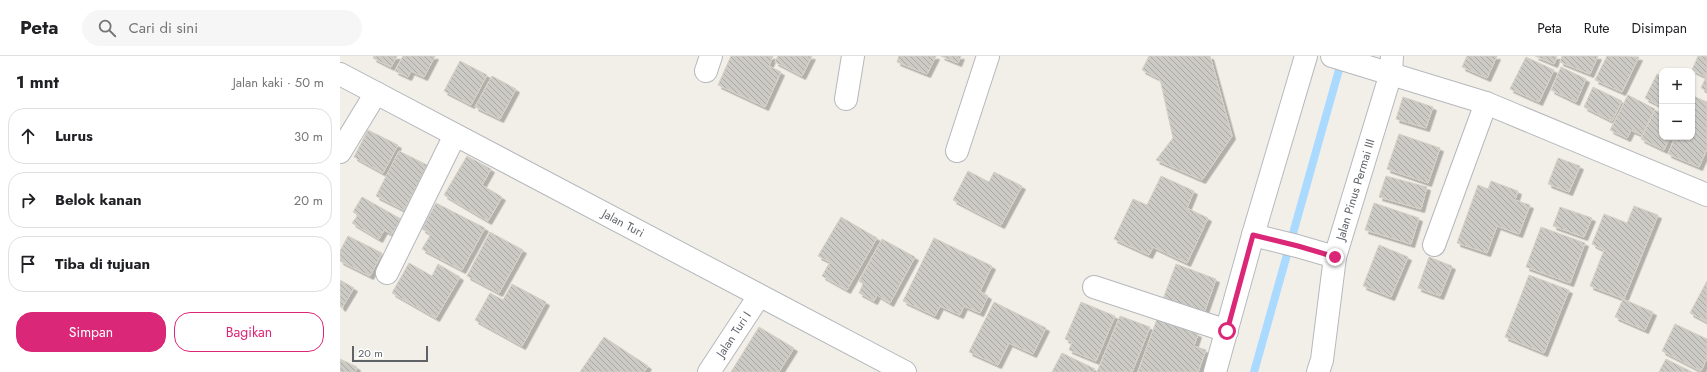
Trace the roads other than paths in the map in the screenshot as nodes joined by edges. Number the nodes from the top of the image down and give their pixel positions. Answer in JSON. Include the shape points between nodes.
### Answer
{"nodes":[{"id":1,"x":852,"y":56,"type":"edge"},
{"id":2,"x":988,"y":56,"type":"edge"},
{"id":3,"x":1306,"y":56,"type":"edge"},
{"id":4,"x":1332,"y":56,"type":"edge"},
{"id":5,"x":1391,"y":65,"type":"edge"},
{"id":6,"x":340,"y":74,"type":"edge"},
{"id":7,"x":376,"y":93,"type":"junction"},
{"id":8,"x":846,"y":99,"type":"dead end"},
{"id":9,"x":1486,"y":103,"type":"junction"},
{"id":10,"x":455,"y":135,"type":"junction"},
{"id":11,"x":957,"y":151,"type":"dead end"},
{"id":12,"x":340,"y":152,"type":"edge"},
{"id":13,"x":1707,"y":195,"type":"edge"},
{"id":14,"x":1260,"y":237,"type":"junction"},
{"id":15,"x":1434,"y":245,"type":"dead end"},
{"id":16,"x":1335,"y":257,"type":"junction"},
{"id":17,"x":387,"y":273,"type":"dead end"},
{"id":18,"x":1094,"y":287,"type":"dead end"},
{"id":19,"x":759,"y":296,"type":"junction"},
{"id":20,"x":1227,"y":331,"type":"junction"},
{"id":21,"x":709,"y":372,"type":"edge"},
{"id":22,"x":905,"y":372,"type":"edge"},
{"id":23,"x":1215,"y":372,"type":"edge"},
{"id":24,"x":1318,"y":372,"type":"edge"}],
"edges":[{"from":1,"to":8,"type":"street"},
{"from":2,"to":11,"type":"street"},
{"from":3,"to":14,"type":"street"},
{"from":4,"to":5,"type":"street","via":[[1362,65]]},
{"from":5,"to":9,"type":"street"},
{"from":5,"to":16,"type":"street","name":"Jalan Pinus Permai III"},
{"from":6,"to":7,"type":"street","name":"Jalan Turi"},
{"from":7,"to":10,"type":"street","name":"Jalan Turi"},
{"from":7,"to":12,"type":"street"},
{"from":9,"to":13,"type":"street"},
{"from":9,"to":15,"type":"street"},
{"from":10,"to":17,"type":"street"},
{"from":10,"to":19,"type":"street","name":"Jalan Turi"},
{"from":14,"to":16,"type":"street"},
{"from":14,"to":20,"type":"street"},
{"from":16,"to":24,"type":"street","name":"Jalan Pinus Permai III","via":[[1322,360]]},
{"from":18,"to":20,"type":"street"},
{"from":19,"to":21,"type":"street","name":"Jalan Turi I"},
{"from":19,"to":22,"type":"street","name":"Jalan Turi"},
{"from":20,"to":23,"type":"street"}]}
